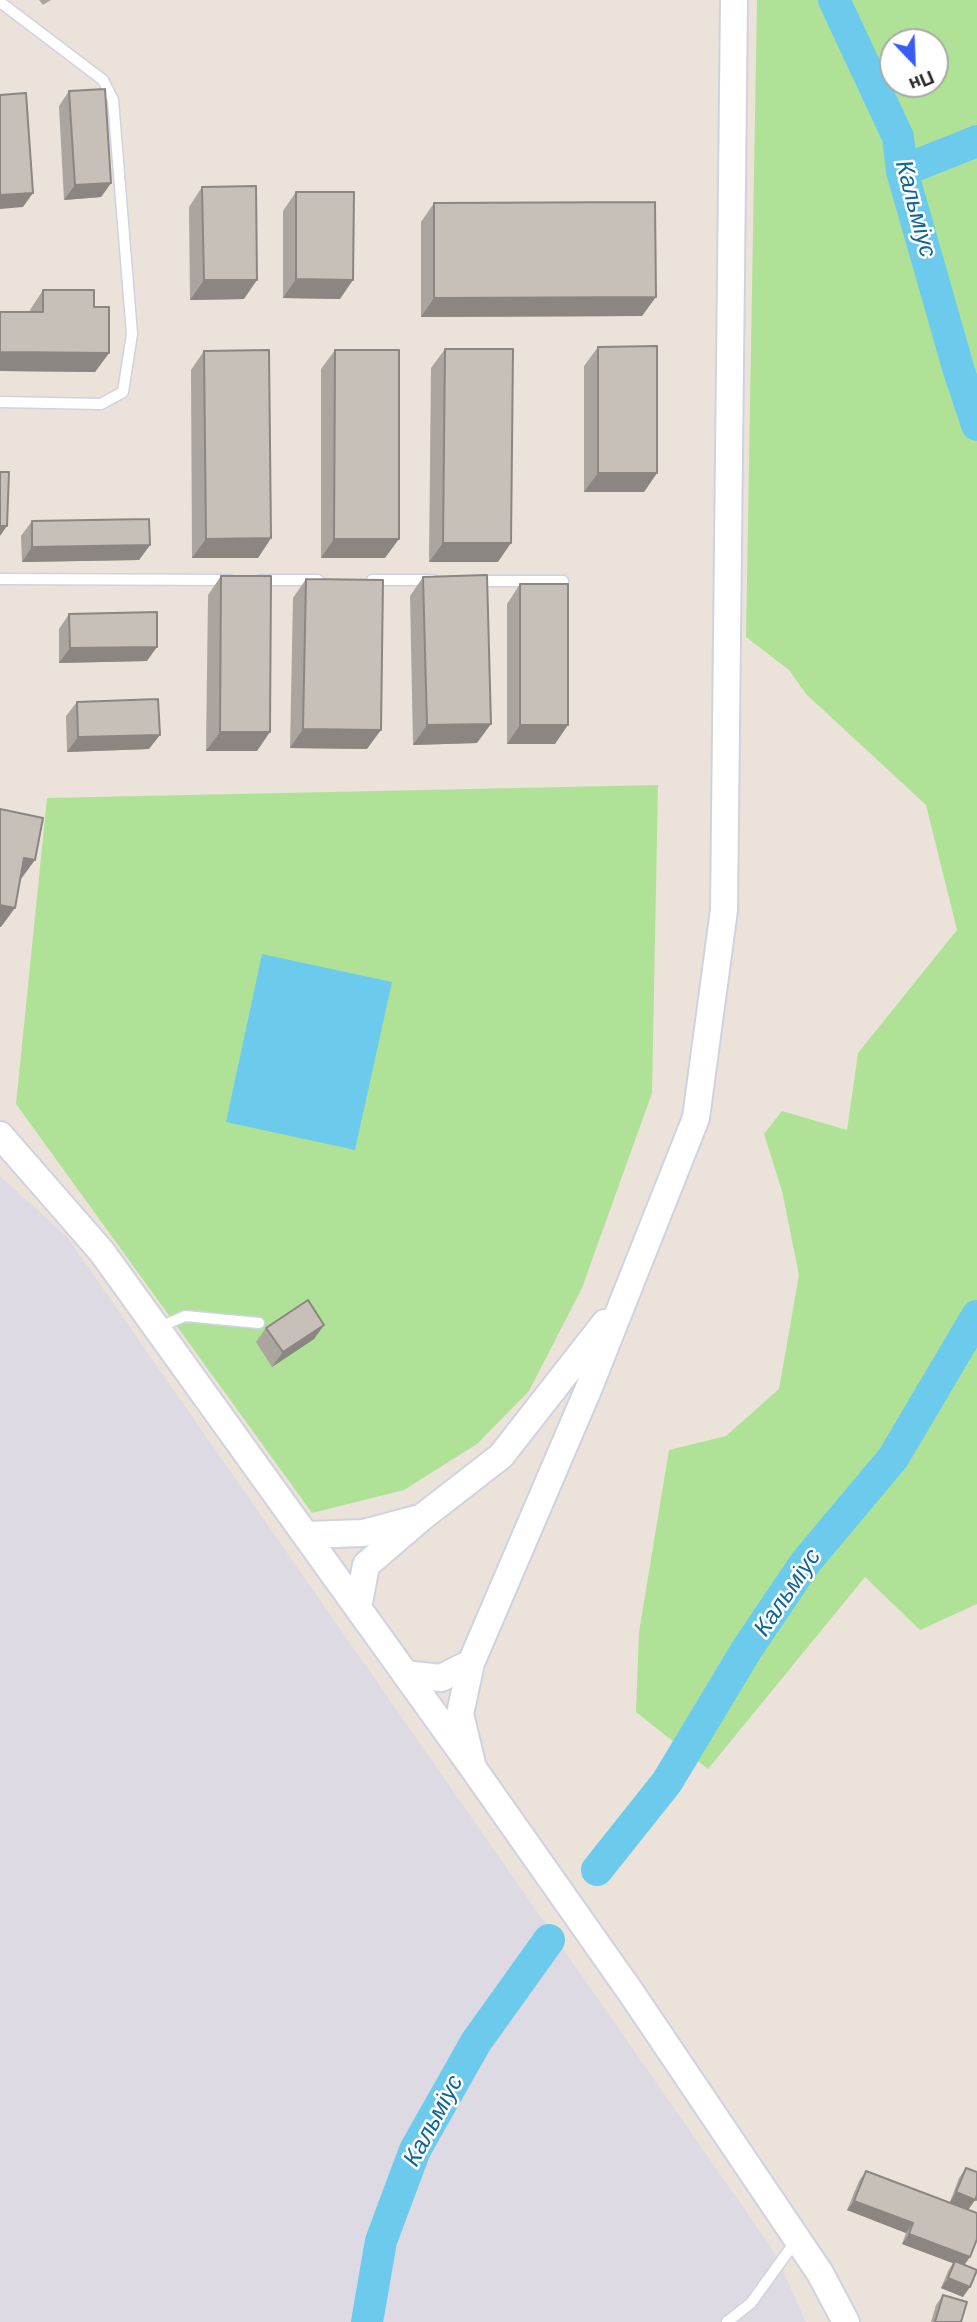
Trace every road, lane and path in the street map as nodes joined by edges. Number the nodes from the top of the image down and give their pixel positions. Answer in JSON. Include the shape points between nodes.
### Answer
{"nodes":[{"id":1,"x":734,"y":0,"type":"edge"},
{"id":2,"x":0,"y":2,"type":"edge"},
{"id":3,"x":0,"y":402,"type":"edge"},
{"id":4,"x":0,"y":579,"type":"edge"},
{"id":5,"x":330,"y":580,"type":"edge"},
{"id":6,"x":357,"y":580,"type":"edge"},
{"id":7,"x":440,"y":580,"type":"edge"},
{"id":8,"x":467,"y":581,"type":"edge"},
{"id":9,"x":563,"y":581,"type":"edge"},
{"id":10,"x":0,"y":1135,"type":"edge"},
{"id":11,"x":621,"y":1303,"type":"junction"},
{"id":12,"x":259,"y":1323,"type":"dead end"},
{"id":13,"x":157,"y":1328,"type":"junction"},
{"id":14,"x":421,"y":1518,"type":"junction"},
{"id":15,"x":306,"y":1535,"type":"junction"},
{"id":16,"x":358,"y":1608,"type":"junction"},
{"id":17,"x":471,"y":1663,"type":"junction"},
{"id":18,"x":405,"y":1674,"type":"junction"},
{"id":19,"x":473,"y":1768,"type":"junction"},
{"id":20,"x":797,"y":2239,"type":"junction"},
{"id":21,"x":727,"y":2322,"type":"edge"},
{"id":22,"x":846,"y":2322,"type":"edge"}],
"edges":[{"from":1,"to":11,"type":"street","via":[[724,909],[696,1118]]},
{"from":2,"to":3,"type":"lane","via":[[103,80],[113,100],[132,334],[123,392],[101,404]]},
{"from":4,"to":5,"type":"lane"},
{"from":6,"to":7,"type":"lane"},
{"from":8,"to":9,"type":"lane"},
{"from":10,"to":13,"type":"street","via":[[102,1252]]},
{"from":11,"to":14,"type":"street","via":[[500,1456]]},
{"from":11,"to":17,"type":"street"},
{"from":12,"to":13,"type":"lane","via":[[186,1316]]},
{"from":13,"to":15,"type":"street"},
{"from":14,"to":15,"type":"street","via":[[363,1533]]},
{"from":14,"to":16,"type":"street","via":[[366,1565]]},
{"from":15,"to":16,"type":"street"},
{"from":16,"to":18,"type":"street"},
{"from":17,"to":18,"type":"street","via":[[441,1678]]},
{"from":17,"to":19,"type":"street","via":[[460,1714]]},
{"from":18,"to":19,"type":"street"},
{"from":19,"to":20,"type":"street"},
{"from":20,"to":21,"type":"lane","via":[[751,2303]]},
{"from":20,"to":22,"type":"street"}]}
